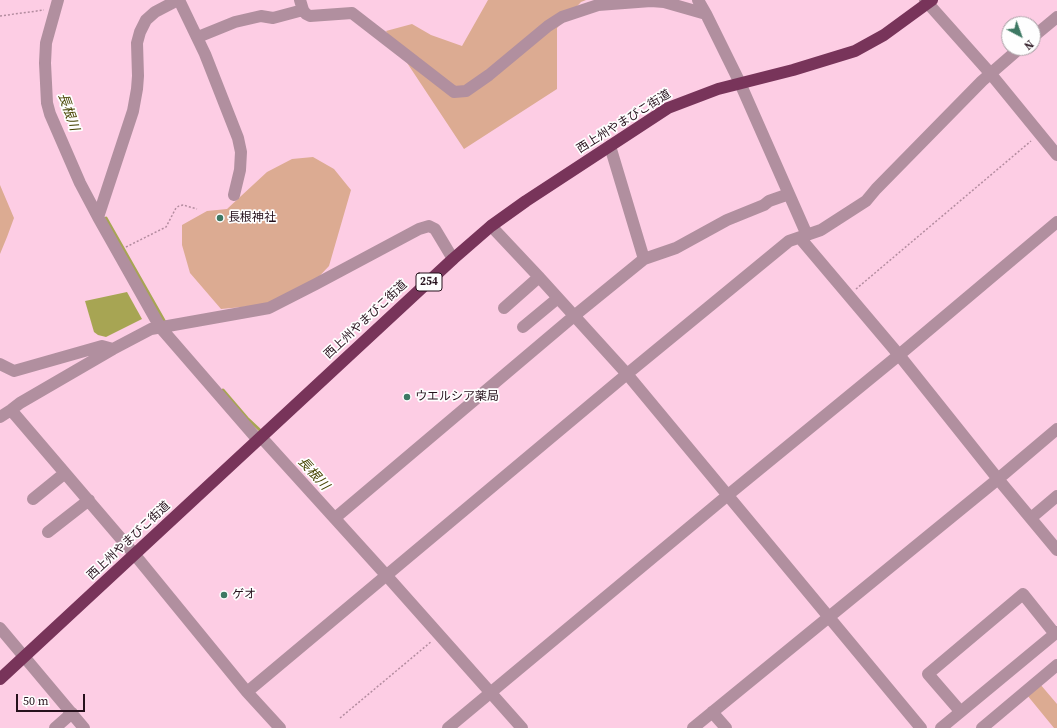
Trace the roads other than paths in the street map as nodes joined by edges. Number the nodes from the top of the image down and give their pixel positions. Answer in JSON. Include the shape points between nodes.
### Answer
{"nodes":[{"id":1,"x":178,"y":0,"type":"edge"},
{"id":2,"x":698,"y":0,"type":"edge"},
{"id":3,"x":928,"y":1,"type":"edge"},
{"id":4,"x":57,"y":4,"type":"edge"},
{"id":5,"x":302,"y":5,"type":"edge"},
{"id":6,"x":706,"y":14,"type":"junction"},
{"id":7,"x":1057,"y":17,"type":"edge"},
{"id":8,"x":1041,"y":30,"type":"edge"},
{"id":9,"x":198,"y":37,"type":"junction"},
{"id":10,"x":1011,"y":56,"type":"edge"},
{"id":11,"x":990,"y":74,"type":"junction"},
{"id":12,"x":740,"y":84,"type":"junction"},
{"id":13,"x":610,"y":146,"type":"junction"},
{"id":14,"x":1057,"y":155,"type":"edge"},
{"id":15,"x":789,"y":194,"type":"junction"},
{"id":16,"x":234,"y":195,"type":"dead end"},
{"id":17,"x":98,"y":217,"type":"junction"},
{"id":18,"x":1057,"y":222,"type":"edge"},
{"id":19,"x":491,"y":226,"type":"junction"},
{"id":20,"x":804,"y":236,"type":"junction"},
{"id":21,"x":644,"y":259,"type":"junction"},
{"id":22,"x":453,"y":260,"type":"junction"},
{"id":23,"x":539,"y":277,"type":"junction"},
{"id":24,"x":558,"y":298,"type":"junction"},
{"id":25,"x":504,"y":308,"type":"dead end"},
{"id":26,"x":574,"y":316,"type":"junction"},
{"id":27,"x":160,"y":327,"type":"junction"},
{"id":28,"x":523,"y":327,"type":"dead end"},
{"id":29,"x":113,"y":349,"type":"junction"},
{"id":30,"x":900,"y":355,"type":"junction"},
{"id":31,"x":0,"y":367,"type":"edge"},
{"id":32,"x":627,"y":374,"type":"junction"},
{"id":33,"x":11,"y":410,"type":"junction"},
{"id":34,"x":0,"y":417,"type":"edge"},
{"id":35,"x":1056,"y":432,"type":"edge"},
{"id":36,"x":259,"y":439,"type":"junction"},
{"id":37,"x":65,"y":473,"type":"junction"},
{"id":38,"x":998,"y":479,"type":"junction"},
{"id":39,"x":728,"y":495,"type":"junction"},
{"id":40,"x":1057,"y":496,"type":"edge"},
{"id":41,"x":33,"y":499,"type":"dead end"},
{"id":42,"x":88,"y":500,"type":"junction"},
{"id":43,"x":335,"y":518,"type":"junction"},
{"id":44,"x":1031,"y":518,"type":"junction"},
{"id":45,"x":48,"y":532,"type":"dead end"},
{"id":46,"x":1057,"y":550,"type":"edge"},
{"id":47,"x":135,"y":555,"type":"junction"},
{"id":48,"x":386,"y":575,"type":"junction"},
{"id":49,"x":829,"y":617,"type":"junction"},
{"id":50,"x":0,"y":628,"type":"edge"},
{"id":51,"x":1056,"y":633,"type":"edge"},
{"id":52,"x":24,"y":656,"type":"junction"},
{"id":53,"x":1057,"y":665,"type":"edge"},
{"id":54,"x":0,"y":679,"type":"edge"},
{"id":55,"x":247,"y":692,"type":"junction"},
{"id":56,"x":491,"y":693,"type":"junction"},
{"id":57,"x":960,"y":711,"type":"junction"},
{"id":58,"x":712,"y":712,"type":"junction"},
{"id":59,"x":72,"y":714,"type":"junction"},
{"id":60,"x":55,"y":728,"type":"edge"},
{"id":61,"x":84,"y":728,"type":"edge"},
{"id":62,"x":280,"y":728,"type":"edge"},
{"id":63,"x":448,"y":728,"type":"edge"},
{"id":64,"x":522,"y":728,"type":"edge"},
{"id":65,"x":692,"y":728,"type":"edge"},
{"id":66,"x":726,"y":728,"type":"edge"},
{"id":67,"x":922,"y":728,"type":"edge"},
{"id":68,"x":941,"y":728,"type":"edge"},
{"id":69,"x":982,"y":728,"type":"edge"}],
"edges":[{"from":1,"to":9,"type":"street"},
{"from":1,"to":17,"type":"street","via":[[155,12],[146,20],[140,32],[137,43],[137,89],[133,111]]},
{"from":2,"to":6,"type":"street"},
{"from":3,"to":11,"type":"street"},
{"from":3,"to":12,"type":"highway","name":"西上州やまびこ街道","number":"254","via":[[884,35],[855,50]]},
{"from":4,"to":17,"type":"street","via":[[46,43],[47,104],[80,183]]},
{"from":5,"to":6,"type":"street","via":[[306,14],[310,16],[352,13],[454,92],[466,91],[562,17],[598,5],[664,2]]},
{"from":5,"to":9,"type":"street","via":[[273,18],[261,16],[235,22]]},
{"from":6,"to":12,"type":"street"},
{"from":7,"to":8,"type":"street"},
{"from":9,"to":16,"type":"street","via":[[238,138],[240,170]]},
{"from":10,"to":11,"type":"street"},
{"from":11,"to":14,"type":"street"},
{"from":11,"to":20,"type":"street","via":[[866,201],[821,230]]},
{"from":12,"to":13,"type":"highway","name":"西上州やまびこ街道","number":"254","via":[[718,89],[668,108]]},
{"from":12,"to":15,"type":"street"},
{"from":13,"to":19,"type":"highway","name":"西上州やまびこ街道","number":"254"},
{"from":13,"to":21,"type":"street"},
{"from":15,"to":20,"type":"street"},
{"from":15,"to":21,"type":"street","via":[[727,220],[676,248]]},
{"from":17,"to":27,"type":"street"},
{"from":18,"to":30,"type":"street"},
{"from":19,"to":22,"type":"highway","name":"西上州やまびこ街道","number":"254"},
{"from":19,"to":23,"type":"street"},
{"from":20,"to":30,"type":"street","via":[[849,295]]},
{"from":20,"to":32,"type":"street","via":[[789,241]]},
{"from":21,"to":26,"type":"street"},
{"from":22,"to":27,"type":"street","via":[[435,229],[429,226],[269,308]]},
{"from":22,"to":36,"type":"highway","name":"西上州やまびこ街道","number":"254"},
{"from":23,"to":24,"type":"street"},
{"from":23,"to":25,"type":"street"},
{"from":24,"to":26,"type":"street"},
{"from":24,"to":28,"type":"street"},
{"from":26,"to":32,"type":"street"},
{"from":26,"to":43,"type":"street"},
{"from":27,"to":29,"type":"street","via":[[151,329]]},
{"from":27,"to":36,"type":"street"},
{"from":29,"to":31,"type":"street","via":[[102,346],[14,371]]},
{"from":29,"to":33,"type":"street"},
{"from":30,"to":38,"type":"street"},
{"from":30,"to":39,"type":"street"},
{"from":32,"to":39,"type":"street"},
{"from":32,"to":48,"type":"street"},
{"from":33,"to":34,"type":"street"},
{"from":33,"to":37,"type":"street"},
{"from":35,"to":38,"type":"street"},
{"from":36,"to":43,"type":"street"},
{"from":36,"to":47,"type":"highway","name":"西上州やまびこ街道","number":"254"},
{"from":37,"to":41,"type":"street"},
{"from":37,"to":42,"type":"street"},
{"from":38,"to":44,"type":"street"},
{"from":38,"to":49,"type":"street"},
{"from":39,"to":49,"type":"street"},
{"from":39,"to":56,"type":"street"},
{"from":40,"to":44,"type":"street"},
{"from":42,"to":45,"type":"street"},
{"from":42,"to":47,"type":"street"},
{"from":43,"to":48,"type":"street"},
{"from":44,"to":46,"type":"street"},
{"from":47,"to":52,"type":"highway","name":"西上州やまびこ街道","number":"254"},
{"from":47,"to":55,"type":"street"},
{"from":48,"to":55,"type":"street"},
{"from":48,"to":56,"type":"street"},
{"from":49,"to":58,"type":"street"},
{"from":49,"to":67,"type":"street"},
{"from":50,"to":52,"type":"street"},
{"from":51,"to":57,"type":"street"},
{"from":51,"to":57,"type":"street","via":[[1023,594],[928,674]]},
{"from":52,"to":54,"type":"highway","name":"西上州やまびこ街道","number":"254"},
{"from":52,"to":59,"type":"street"},
{"from":53,"to":69,"type":"street"},
{"from":55,"to":62,"type":"street"},
{"from":56,"to":63,"type":"street"},
{"from":56,"to":64,"type":"street"},
{"from":57,"to":68,"type":"street"},
{"from":58,"to":65,"type":"street"},
{"from":58,"to":66,"type":"street"},
{"from":59,"to":60,"type":"street"},
{"from":59,"to":61,"type":"street"}]}
